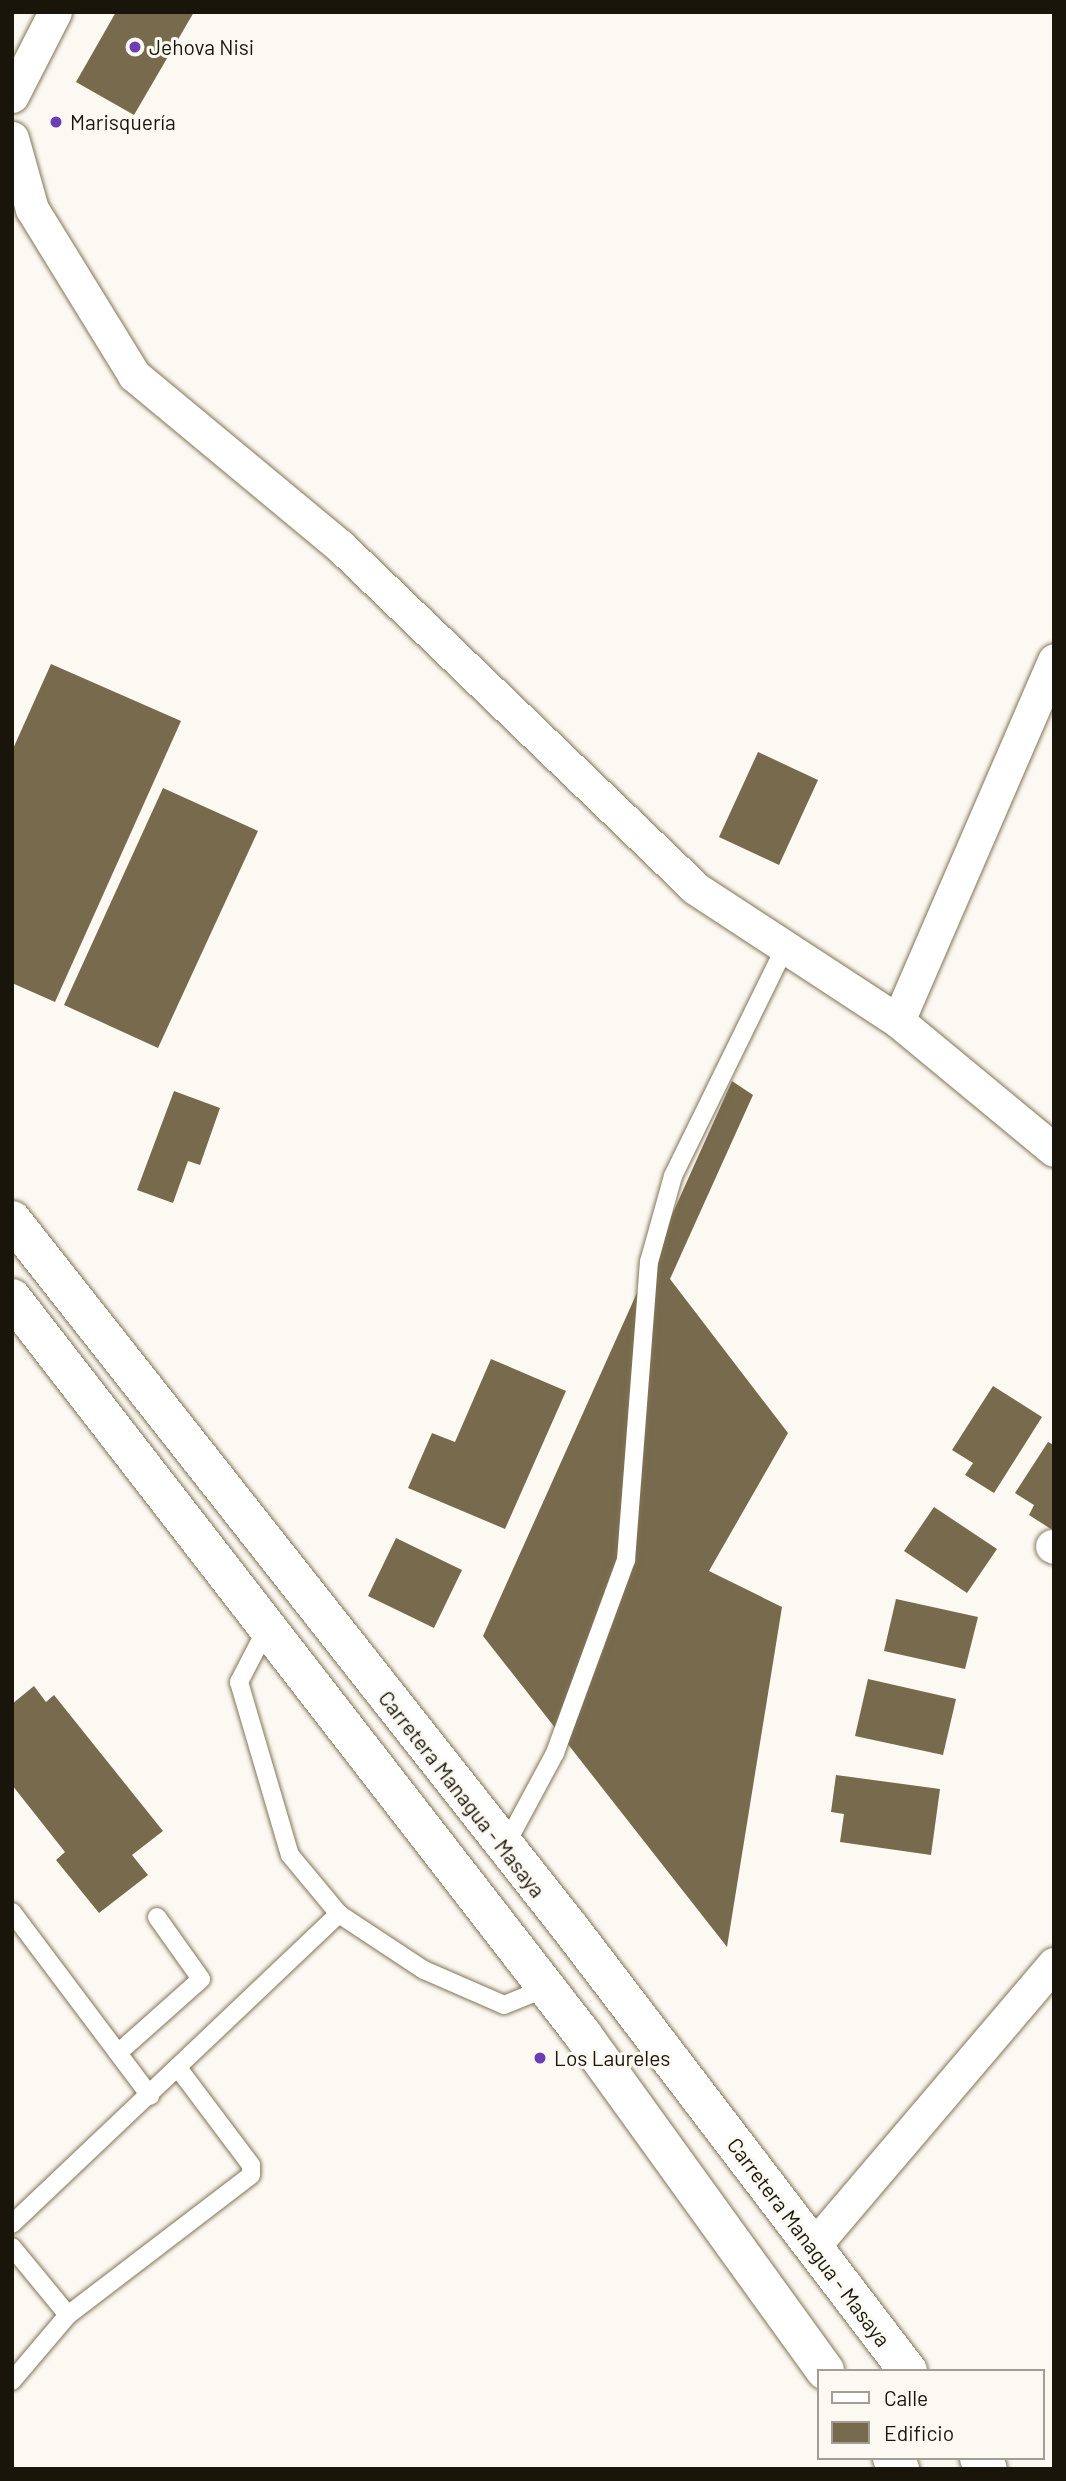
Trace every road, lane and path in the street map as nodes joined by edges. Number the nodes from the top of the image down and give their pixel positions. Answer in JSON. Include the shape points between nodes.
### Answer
{"nodes":[{"id":1,"x":55,"y":12,"type":"edge"},
{"id":2,"x":12,"y":96,"type":"edge"},
{"id":3,"x":12,"y":138,"type":"edge"},
{"id":4,"x":1054,"y":660,"type":"edge"},
{"id":5,"x":785,"y":947,"type":"junction"},
{"id":6,"x":898,"y":1021,"type":"junction"},
{"id":7,"x":1054,"y":1150,"type":"edge"},
{"id":8,"x":12,"y":1220,"type":"edge"},
{"id":9,"x":12,"y":1298,"type":"edge"},
{"id":10,"x":267,"y":1628,"type":"junction"},
{"id":11,"x":504,"y":1849,"type":"junction"},
{"id":12,"x":12,"y":1912,"type":"edge"},
{"id":13,"x":339,"y":1914,"type":"junction"},
{"id":14,"x":157,"y":1917,"type":"dead end"},
{"id":15,"x":1054,"y":1964,"type":"edge"},
{"id":16,"x":546,"y":1988,"type":"junction"},
{"id":17,"x":118,"y":2053,"type":"junction"},
{"id":18,"x":179,"y":2069,"type":"junction"},
{"id":19,"x":150,"y":2096,"type":"junction"},
{"id":20,"x":12,"y":2224,"type":"edge"},
{"id":21,"x":12,"y":2247,"type":"edge"},
{"id":22,"x":812,"y":2248,"type":"junction"},
{"id":23,"x":68,"y":2315,"type":"junction"},
{"id":24,"x":824,"y":2369,"type":"edge"},
{"id":25,"x":906,"y":2369,"type":"edge"},
{"id":26,"x":12,"y":2381,"type":"edge"}],
"edges":[{"from":1,"to":2,"type":"street"},
{"from":3,"to":5,"type":"street","via":[[32,209],[134,375],[340,546],[695,888]]},
{"from":4,"to":6,"type":"street"},
{"from":5,"to":6,"type":"street"},
{"from":5,"to":11,"type":"lane","via":[[673,1176],[649,1262],[626,1560],[555,1753]]},
{"from":6,"to":7,"type":"street"},
{"from":8,"to":11,"type":"highway","name":"Carretera Managua - Masaya"},
{"from":9,"to":10,"type":"highway"},
{"from":10,"to":13,"type":"lane","via":[[239,1682],[290,1855]]},
{"from":10,"to":16,"type":"highway"},
{"from":11,"to":22,"type":"highway","name":"Carretera Managua - Masaya","via":[[571,1929]]},
{"from":12,"to":17,"type":"lane"},
{"from":13,"to":16,"type":"lane","via":[[424,1970],[505,2005]]},
{"from":13,"to":18,"type":"lane"},
{"from":14,"to":17,"type":"lane","via":[[201,1979]]},
{"from":15,"to":22,"type":"street"},
{"from":16,"to":24,"type":"highway"},
{"from":17,"to":19,"type":"lane"},
{"from":18,"to":19,"type":"lane"},
{"from":18,"to":23,"type":"lane","via":[[251,2165],[251,2175]]},
{"from":19,"to":20,"type":"lane"},
{"from":21,"to":23,"type":"lane"},
{"from":22,"to":25,"type":"highway","name":"Carretera Managua - Masaya"},
{"from":23,"to":26,"type":"lane"}]}
